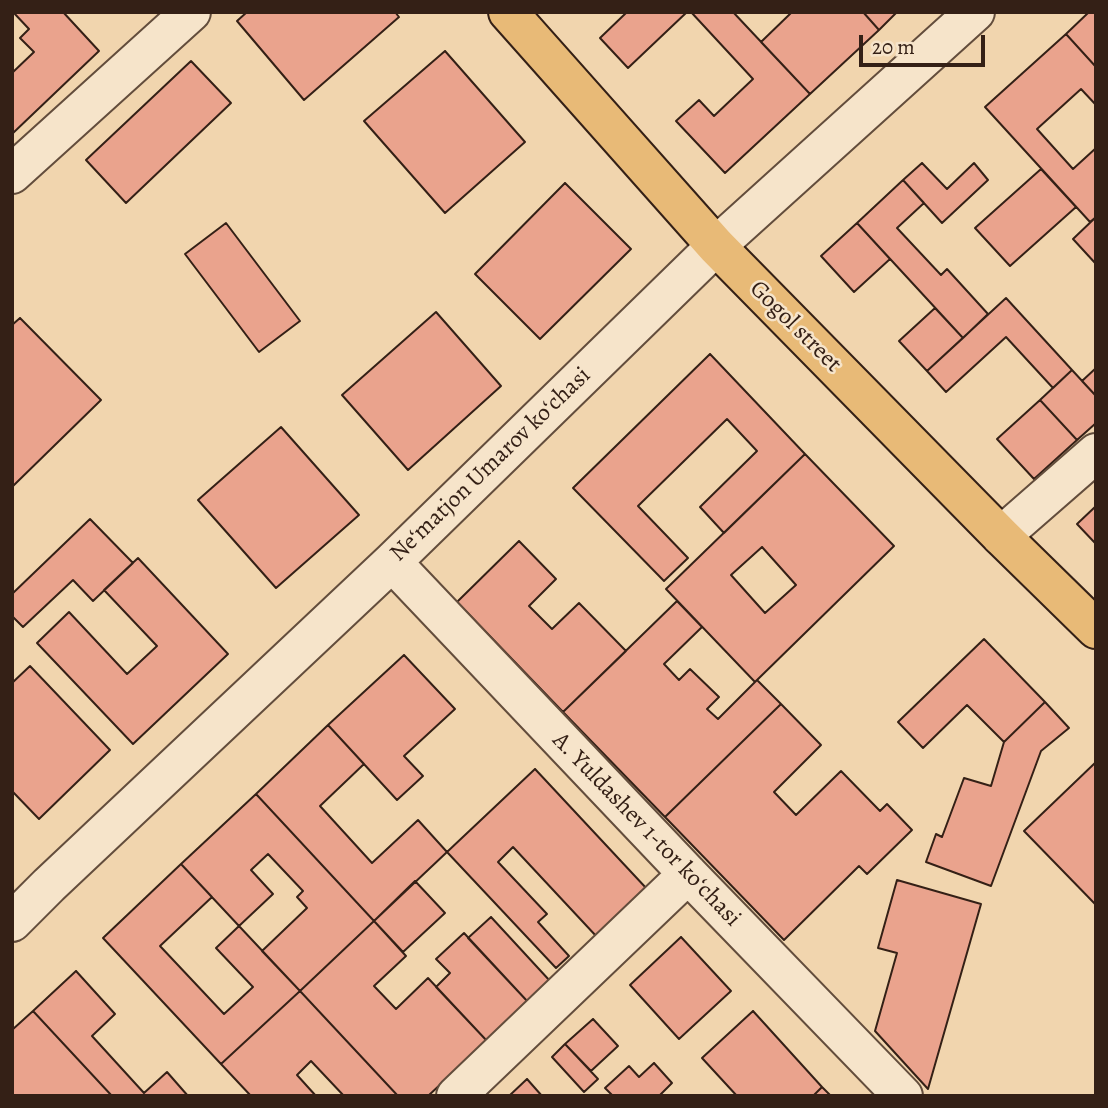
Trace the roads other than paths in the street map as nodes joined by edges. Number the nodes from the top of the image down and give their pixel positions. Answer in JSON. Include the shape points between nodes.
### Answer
{"nodes":[{"id":1,"x":191,"y":12,"type":"edge"},
{"id":2,"x":508,"y":12,"type":"edge"},
{"id":3,"x":975,"y":12,"type":"edge"},
{"id":4,"x":12,"y":174,"type":"edge"},
{"id":5,"x":716,"y":246,"type":"junction"},
{"id":6,"x":1096,"y":453,"type":"edge"},
{"id":7,"x":1001,"y":536,"type":"junction"},
{"id":8,"x":392,"y":562,"type":"junction"},
{"id":9,"x":1096,"y":629,"type":"edge"},
{"id":10,"x":688,"y":874,"type":"junction"},
{"id":11,"x":12,"y":922,"type":"edge"},
{"id":12,"x":456,"y":1096,"type":"edge"},
{"id":13,"x":903,"y":1096,"type":"edge"}],
"edges":[{"from":1,"to":4,"type":"street"},
{"from":2,"to":5,"type":"main road","name":"Gogol street"},
{"from":3,"to":5,"type":"street","name":"Neʻmatjon Umarov koʻchasi"},
{"from":5,"to":7,"type":"main road","name":"Gogol street"},
{"from":5,"to":8,"type":"street","name":"Neʻmatjon Umarov koʻchasi"},
{"from":6,"to":7,"type":"street"},
{"from":7,"to":9,"type":"main road","name":"Gogol street"},
{"from":8,"to":10,"type":"street","name":"A. Yuldashev 1-tor koʻchasi"},
{"from":8,"to":11,"type":"street","name":"Neʻmatjon Umarov koʻchasi"},
{"from":10,"to":12,"type":"street"},
{"from":10,"to":13,"type":"street","name":"A. Yuldashev 1-tor koʻchasi"}]}
